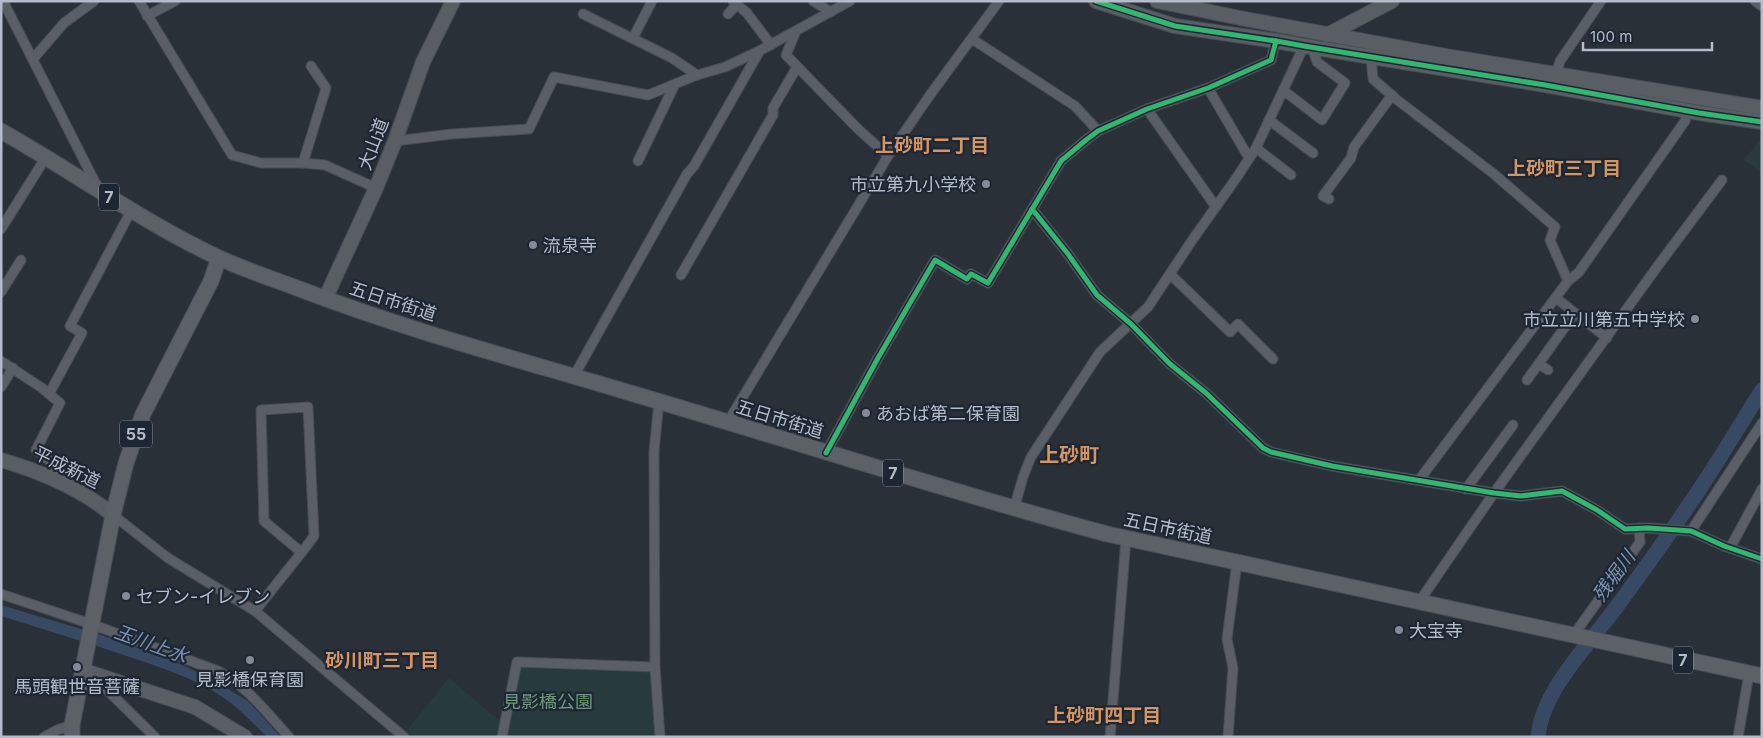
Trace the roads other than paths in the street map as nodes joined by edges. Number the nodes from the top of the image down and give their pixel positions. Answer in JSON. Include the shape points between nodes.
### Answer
{"nodes":[{"id":1,"x":3,"y":1,"type":"edge"},
{"id":2,"x":94,"y":1,"type":"edge"},
{"id":3,"x":139,"y":1,"type":"edge"},
{"id":4,"x":175,"y":1,"type":"edge"},
{"id":5,"x":453,"y":1,"type":"edge"},
{"id":6,"x":652,"y":1,"type":"edge"},
{"id":7,"x":812,"y":1,"type":"edge"},
{"id":8,"x":850,"y":1,"type":"edge"},
{"id":9,"x":999,"y":1,"type":"edge"},
{"id":10,"x":1096,"y":1,"type":"edge"},
{"id":11,"x":1157,"y":1,"type":"edge"},
{"id":12,"x":1392,"y":1,"type":"edge"},
{"id":13,"x":1601,"y":1,"type":"edge"},
{"id":14,"x":1755,"y":1,"type":"edge"},
{"id":15,"x":735,"y":3,"type":"edge"},
{"id":16,"x":1179,"y":4,"type":"edge"},
{"id":17,"x":1762,"y":6,"type":"edge"},
{"id":18,"x":831,"y":12,"type":"junction"},
{"id":19,"x":583,"y":14,"type":"dead end"},
{"id":20,"x":728,"y":14,"type":"dead end"},
{"id":21,"x":147,"y":16,"type":"junction"},
{"id":22,"x":796,"y":31,"type":"junction"},
{"id":23,"x":1328,"y":34,"type":"junction"},
{"id":24,"x":633,"y":38,"type":"junction"},
{"id":25,"x":972,"y":39,"type":"junction"},
{"id":26,"x":1276,"y":40,"type":"junction"},
{"id":27,"x":771,"y":45,"type":"junction"},
{"id":28,"x":1308,"y":47,"type":"junction"},
{"id":29,"x":759,"y":51,"type":"junction"},
{"id":30,"x":1372,"y":57,"type":"junction"},
{"id":31,"x":33,"y":59,"type":"junction"},
{"id":32,"x":310,"y":66,"type":"dead end"},
{"id":33,"x":796,"y":67,"type":"junction"},
{"id":34,"x":697,"y":75,"type":"junction"},
{"id":35,"x":1556,"y":75,"type":"junction"},
{"id":36,"x":674,"y":86,"type":"junction"},
{"id":37,"x":1208,"y":88,"type":"junction"},
{"id":38,"x":1283,"y":90,"type":"junction"},
{"id":39,"x":1392,"y":95,"type":"junction"},
{"id":40,"x":1710,"y":99,"type":"junction"},
{"id":41,"x":1762,"y":108,"type":"edge"},
{"id":42,"x":1147,"y":109,"type":"junction"},
{"id":43,"x":1693,"y":112,"type":"junction"},
{"id":44,"x":1269,"y":120,"type":"junction"},
{"id":45,"x":1762,"y":122,"type":"edge"},
{"id":46,"x":1,"y":131,"type":"edge"},
{"id":47,"x":1098,"y":131,"type":"junction"},
{"id":48,"x":395,"y":141,"type":"junction"},
{"id":49,"x":1256,"y":148,"type":"junction"},
{"id":50,"x":1313,"y":153,"type":"dead end"},
{"id":51,"x":888,"y":156,"type":"junction"},
{"id":52,"x":46,"y":157,"type":"junction"},
{"id":53,"x":1249,"y":158,"type":"junction"},
{"id":54,"x":638,"y":161,"type":"dead end"},
{"id":55,"x":303,"y":163,"type":"junction"},
{"id":56,"x":1291,"y":175,"type":"dead end"},
{"id":57,"x":1722,"y":180,"type":"dead end"},
{"id":58,"x":376,"y":188,"type":"junction"},
{"id":59,"x":100,"y":192,"type":"junction"},
{"id":60,"x":1328,"y":200,"type":"dead end"},
{"id":61,"x":1216,"y":207,"type":"junction"},
{"id":62,"x":1032,"y":210,"type":"junction"},
{"id":63,"x":131,"y":211,"type":"junction"},
{"id":64,"x":1,"y":229,"type":"edge"},
{"id":65,"x":219,"y":258,"type":"junction"},
{"id":66,"x":21,"y":260,"type":"dead end"},
{"id":67,"x":1170,"y":274,"type":"junction"},
{"id":68,"x":681,"y":275,"type":"dead end"},
{"id":69,"x":1568,"y":281,"type":"junction"},
{"id":70,"x":1,"y":292,"type":"edge"},
{"id":71,"x":1556,"y":298,"type":"junction"},
{"id":72,"x":324,"y":299,"type":"junction"},
{"id":73,"x":1575,"y":313,"type":"junction"},
{"id":74,"x":1132,"y":324,"type":"junction"},
{"id":75,"x":1606,"y":338,"type":"junction"},
{"id":76,"x":1273,"y":359,"type":"dead end"},
{"id":77,"x":1,"y":361,"type":"edge"},
{"id":78,"x":1539,"y":364,"type":"junction"},
{"id":79,"x":13,"y":368,"type":"junction"},
{"id":80,"x":1548,"y":370,"type":"dead end"},
{"id":81,"x":574,"y":376,"type":"junction"},
{"id":82,"x":1527,"y":380,"type":"dead end"},
{"id":83,"x":1,"y":387,"type":"edge"},
{"id":84,"x":49,"y":394,"type":"junction"},
{"id":85,"x":659,"y":401,"type":"junction"},
{"id":86,"x":729,"y":423,"type":"junction"},
{"id":87,"x":1762,"y":423,"type":"edge"},
{"id":88,"x":1513,"y":425,"type":"dead end"},
{"id":89,"x":826,"y":453,"type":"junction"},
{"id":90,"x":1,"y":460,"type":"edge"},
{"id":91,"x":54,"y":478,"type":"junction"},
{"id":92,"x":1419,"y":480,"type":"junction"},
{"id":93,"x":1466,"y":489,"type":"junction"},
{"id":94,"x":1762,"y":489,"type":"edge"},
{"id":95,"x":1494,"y":493,"type":"junction"},
{"id":96,"x":1014,"y":509,"type":"junction"},
{"id":97,"x":114,"y":514,"type":"junction"},
{"id":98,"x":1639,"y":528,"type":"junction"},
{"id":99,"x":1688,"y":531,"type":"junction"},
{"id":100,"x":1126,"y":539,"type":"junction"},
{"id":101,"x":1730,"y":548,"type":"junction"},
{"id":102,"x":301,"y":552,"type":"junction"},
{"id":103,"x":1762,"y":559,"type":"edge"},
{"id":104,"x":1237,"y":562,"type":"junction"},
{"id":105,"x":1,"y":594,"type":"edge"},
{"id":106,"x":1419,"y":602,"type":"junction"},
{"id":107,"x":254,"y":611,"type":"junction"},
{"id":108,"x":91,"y":626,"type":"junction"},
{"id":109,"x":1576,"y":636,"type":"junction"},
{"id":110,"x":84,"y":664,"type":"junction"},
{"id":111,"x":655,"y":667,"type":"junction"},
{"id":112,"x":1755,"y":675,"type":"edge"},
{"id":113,"x":107,"y":678,"type":"junction"},
{"id":114,"x":72,"y":731,"type":"edge"},
{"id":115,"x":44,"y":737,"type":"edge"},
{"id":116,"x":155,"y":737,"type":"edge"},
{"id":117,"x":245,"y":737,"type":"edge"},
{"id":118,"x":289,"y":737,"type":"edge"},
{"id":119,"x":404,"y":737,"type":"edge"},
{"id":120,"x":502,"y":737,"type":"edge"},
{"id":121,"x":660,"y":737,"type":"edge"},
{"id":122,"x":1110,"y":737,"type":"edge"},
{"id":123,"x":1228,"y":737,"type":"edge"},
{"id":124,"x":1738,"y":737,"type":"edge"}],
"edges":[{"from":1,"to":31,"type":"street"},
{"from":2,"to":31,"type":"street","via":[[64,23]]},
{"from":3,"to":21,"type":"street"},
{"from":4,"to":21,"type":"street"},
{"from":5,"to":48,"type":"street","name":"大山道","via":[[423,62]]},
{"from":6,"to":24,"type":"street"},
{"from":7,"to":18,"type":"street"},
{"from":8,"to":18,"type":"street"},
{"from":9,"to":25,"type":"street"},
{"from":10,"to":26,"type":"street","via":[[1175,26]]},
{"from":11,"to":16,"type":"street"},
{"from":12,"to":23,"type":"street"},
{"from":13,"to":35,"type":"street","via":[[1560,61]]},
{"from":14,"to":17,"type":"street"},
{"from":15,"to":20,"type":"street"},
{"from":15,"to":27,"type":"street","via":[[747,13]]},
{"from":16,"to":23,"type":"street"},
{"from":18,"to":22,"type":"street"},
{"from":19,"to":24,"type":"street"},
{"from":21,"to":55,"type":"street","via":[[232,155],[262,163]]},
{"from":22,"to":27,"type":"street"},
{"from":22,"to":33,"type":"street","via":[[786,55]]},
{"from":23,"to":28,"type":"street"},
{"from":23,"to":35,"type":"street"},
{"from":24,"to":34,"type":"street"},
{"from":25,"to":47,"type":"street","via":[[1074,106]]},
{"from":25,"to":51,"type":"street"},
{"from":26,"to":28,"type":"street"},
{"from":26,"to":37,"type":"street","via":[[1271,60]]},
{"from":27,"to":29,"type":"street"},
{"from":28,"to":30,"type":"street"},
{"from":28,"to":38,"type":"street"},
{"from":28,"to":38,"type":"street","via":[[1317,62],[1345,83],[1322,120]]},
{"from":29,"to":34,"type":"street","via":[[725,67]]},
{"from":29,"to":81,"type":"street"},
{"from":30,"to":39,"type":"street","via":[[1373,79]]},
{"from":30,"to":43,"type":"street"},
{"from":31,"to":59,"type":"street"},
{"from":32,"to":55,"type":"street","via":[[326,88]]},
{"from":33,"to":51,"type":"street"},
{"from":33,"to":68,"type":"street","via":[[773,108],[773,115]]},
{"from":34,"to":36,"type":"street"},
{"from":35,"to":40,"type":"street"},
{"from":36,"to":48,"type":"street","via":[[648,95],[554,78],[530,129]]},
{"from":36,"to":54,"type":"street"},
{"from":37,"to":42,"type":"street"},
{"from":37,"to":53,"type":"street"},
{"from":38,"to":44,"type":"street"},
{"from":39,"to":60,"type":"street","via":[[1323,196]]},
{"from":39,"to":69,"type":"street","via":[[1488,169],[1556,227],[1550,240]]},
{"from":40,"to":41,"type":"street"},
{"from":40,"to":43,"type":"street","via":[[1701,102]]},
{"from":42,"to":47,"type":"street"},
{"from":42,"to":61,"type":"street"},
{"from":43,"to":45,"type":"street"},
{"from":43,"to":69,"type":"street","via":[[1579,272]]},
{"from":44,"to":49,"type":"street"},
{"from":44,"to":50,"type":"street"},
{"from":46,"to":52,"type":"main road","name":"五日市街道","number":"7"},
{"from":47,"to":62,"type":"street","via":[[1061,162]]},
{"from":48,"to":58,"type":"street","name":"大山道"},
{"from":49,"to":53,"type":"street"},
{"from":49,"to":56,"type":"street"},
{"from":51,"to":86,"type":"street"},
{"from":52,"to":59,"type":"main road","name":"五日市街道","number":"7"},
{"from":52,"to":64,"type":"street"},
{"from":53,"to":61,"type":"street"},
{"from":55,"to":58,"type":"street","via":[[325,165]]},
{"from":57,"to":75,"type":"street"},
{"from":58,"to":72,"type":"street","name":"大山道"},
{"from":59,"to":63,"type":"main road","name":"五日市街道","number":"7"},
{"from":61,"to":67,"type":"street"},
{"from":62,"to":74,"type":"street","via":[[1098,295]]},
{"from":62,"to":89,"type":"street","via":[[988,283],[971,274],[967,279],[935,260]]},
{"from":63,"to":65,"type":"main road","name":"五日市街道","number":"7"},
{"from":63,"to":84,"type":"street","via":[[70,326],[82,333]]},
{"from":65,"to":72,"type":"main road","name":"五日市街道","number":"7"},
{"from":65,"to":97,"type":"main road","number":"55","via":[[211,281],[143,414],[126,463]]},
{"from":66,"to":70,"type":"street"},
{"from":67,"to":74,"type":"street"},
{"from":67,"to":76,"type":"street","via":[[1230,332],[1238,324]]},
{"from":69,"to":71,"type":"street"},
{"from":71,"to":73,"type":"street"},
{"from":71,"to":92,"type":"street"},
{"from":72,"to":81,"type":"main road","name":"五日市街道","number":"7"},
{"from":73,"to":75,"type":"street"},
{"from":73,"to":78,"type":"street"},
{"from":74,"to":92,"type":"street","via":[[1170,364],[1206,393],[1263,448],[1332,466]]},
{"from":74,"to":96,"type":"street","via":[[1100,352],[1031,457]]},
{"from":75,"to":95,"type":"street"},
{"from":77,"to":79,"type":"street"},
{"from":78,"to":80,"type":"street"},
{"from":78,"to":82,"type":"street"},
{"from":79,"to":83,"type":"street"},
{"from":79,"to":84,"type":"street"},
{"from":81,"to":85,"type":"main road","name":"五日市街道","number":"7"},
{"from":84,"to":91,"type":"street","via":[[60,406],[36,450],[56,466]]},
{"from":85,"to":86,"type":"main road","name":"五日市街道","number":"7"},
{"from":85,"to":111,"type":"street","via":[[654,451]]},
{"from":86,"to":89,"type":"main road","name":"五日市街道","number":"7"},
{"from":87,"to":99,"type":"street"},
{"from":88,"to":93,"type":"street"},
{"from":89,"to":96,"type":"main road","name":"五日市街道","number":"7"},
{"from":90,"to":91,"type":"street","name":"平成新道"},
{"from":91,"to":97,"type":"street","name":"平成新道"},
{"from":92,"to":93,"type":"street"},
{"from":93,"to":95,"type":"street"},
{"from":94,"to":101,"type":"street"},
{"from":95,"to":98,"type":"street","via":[[1522,496],[1562,491],[1625,529]]},
{"from":95,"to":106,"type":"street"},
{"from":96,"to":100,"type":"main road","name":"五日市街道","number":"7","via":[[1111,530]]},
{"from":97,"to":107,"type":"street","via":[[168,558]]},
{"from":97,"to":108,"type":"main road","number":"55"},
{"from":98,"to":99,"type":"street"},
{"from":98,"to":109,"type":"street","via":[[1640,542]]},
{"from":99,"to":101,"type":"street"},
{"from":100,"to":104,"type":"main road","name":"五日市街道","number":"7"},
{"from":100,"to":122,"type":"street"},
{"from":101,"to":103,"type":"street"},
{"from":102,"to":102,"type":"street","via":[[264,521],[261,410],[308,407],[314,536]]},
{"from":102,"to":107,"type":"street"},
{"from":104,"to":106,"type":"main road","name":"五日市街道","number":"7"},
{"from":104,"to":123,"type":"street","via":[[1227,639],[1233,668]]},
{"from":105,"to":108,"type":"street"},
{"from":106,"to":109,"type":"main road","name":"五日市街道","number":"7"},
{"from":107,"to":119,"type":"street"},
{"from":108,"to":110,"type":"main road","number":"55"},
{"from":108,"to":118,"type":"street","via":[[231,678],[251,694]]},
{"from":109,"to":112,"type":"main road","name":"五日市街道","number":"7"},
{"from":110,"to":113,"type":"street"},
{"from":110,"to":114,"type":"main road","number":"55"},
{"from":111,"to":120,"type":"street","via":[[517,662]]},
{"from":111,"to":121,"type":"street"},
{"from":112,"to":124,"type":"street"},
{"from":113,"to":116,"type":"street","via":[[107,690]]},
{"from":113,"to":117,"type":"street","via":[[195,707]]},
{"from":114,"to":115,"type":"street","via":[[57,730]]}]}
